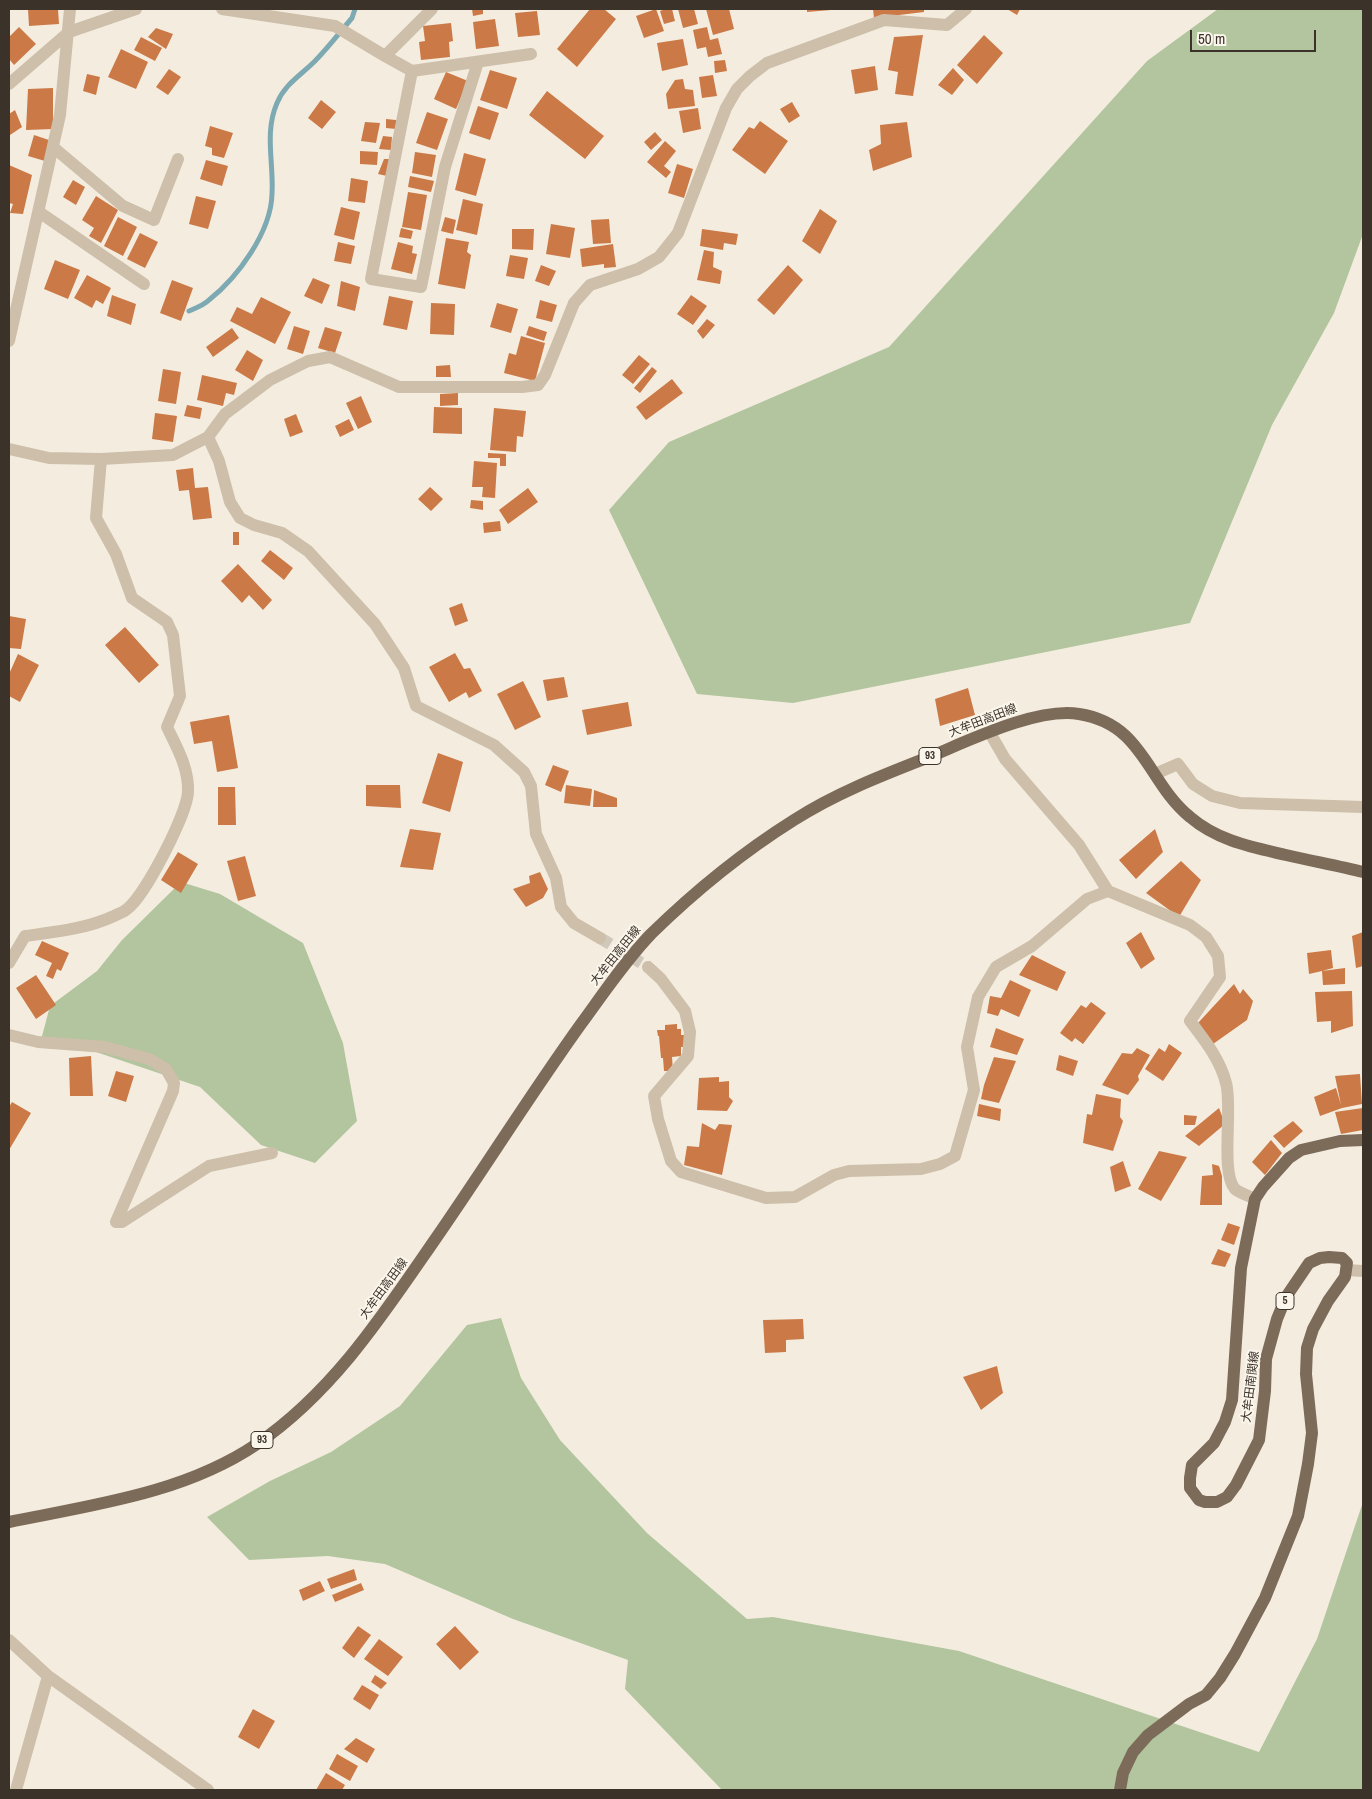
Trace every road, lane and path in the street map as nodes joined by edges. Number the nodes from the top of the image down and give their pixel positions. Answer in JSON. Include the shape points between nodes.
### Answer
{"nodes":[{"id":1,"x":70,"y":9,"type":"edge"},
{"id":2,"x":136,"y":9,"type":"edge"},
{"id":3,"x":222,"y":9,"type":"edge"},
{"id":4,"x":432,"y":9,"type":"edge"},
{"id":5,"x":966,"y":9,"type":"edge"},
{"id":6,"x":69,"y":32,"type":"junction"},
{"id":7,"x":531,"y":54,"type":"dead end"},
{"id":8,"x":385,"y":56,"type":"junction"},
{"id":9,"x":478,"y":62,"type":"junction"},
{"id":10,"x":412,"y":71,"type":"junction"},
{"id":11,"x":9,"y":84,"type":"edge"},
{"id":12,"x":53,"y":147,"type":"junction"},
{"id":13,"x":178,"y":159,"type":"dead end"},
{"id":14,"x":39,"y":212,"type":"junction"},
{"id":15,"x":144,"y":284,"type":"dead end"},
{"id":16,"x":9,"y":341,"type":"edge"},
{"id":17,"x":208,"y":437,"type":"junction"},
{"id":18,"x":9,"y":449,"type":"edge"},
{"id":19,"x":101,"y":459,"type":"junction"},
{"id":20,"x":990,"y":733,"type":"junction"},
{"id":21,"x":1155,"y":774,"type":"junction"},
{"id":22,"x":1363,"y":807,"type":"edge"},
{"id":23,"x":1363,"y":872,"type":"edge"},
{"id":24,"x":1108,"y":891,"type":"junction"},
{"id":25,"x":600,"y":938,"type":"tunnel mouth"},
{"id":26,"x":9,"y":963,"type":"edge"},
{"id":27,"x":648,"y":967,"type":"tunnel mouth"},
{"id":28,"x":9,"y":1035,"type":"edge"},
{"id":29,"x":1363,"y":1140,"type":"edge"},
{"id":30,"x":272,"y":1153,"type":"dead end"},
{"id":31,"x":1255,"y":1199,"type":"junction"},
{"id":32,"x":1346,"y":1270,"type":"junction"},
{"id":33,"x":1363,"y":1271,"type":"edge"},
{"id":34,"x":9,"y":1522,"type":"edge"},
{"id":35,"x":9,"y":1640,"type":"edge"},
{"id":36,"x":48,"y":1676,"type":"junction"},
{"id":37,"x":16,"y":1790,"type":"edge"},
{"id":38,"x":208,"y":1790,"type":"edge"},
{"id":39,"x":1120,"y":1790,"type":"edge"}],
"edges":[{"from":1,"to":6,"type":"street"},
{"from":2,"to":6,"type":"street"},
{"from":3,"to":8,"type":"street","via":[[335,26]]},
{"from":4,"to":8,"type":"street"},
{"from":5,"to":17,"type":"street","via":[[947,25],[884,20],[767,63],[750,76],[737,88],[726,108],[678,233],[659,257],[638,269],[590,285],[574,303],[538,385],[399,387],[330,357],[308,361],[270,380],[225,414]]},
{"from":6,"to":11,"type":"street"},
{"from":6,"to":12,"type":"street","via":[[60,115]]},
{"from":7,"to":9,"type":"street"},
{"from":8,"to":10,"type":"street"},
{"from":9,"to":10,"type":"street"},
{"from":9,"to":10,"type":"street","via":[[445,167],[421,287],[371,279]]},
{"from":12,"to":13,"type":"street","via":[[123,206],[154,220]]},
{"from":12,"to":14,"type":"street"},
{"from":14,"to":15,"type":"street"},
{"from":14,"to":16,"type":"street"},
{"from":17,"to":19,"type":"street","via":[[173,455]]},
{"from":17,"to":25,"type":"street","via":[[219,461],[230,502],[240,518],[282,534],[308,551],[375,624],[404,668],[416,706],[494,745],[524,772],[531,786],[536,834],[556,878],[560,907],[574,923]]},
{"from":18,"to":19,"type":"street","via":[[49,458]]},
{"from":19,"to":26,"type":"street","via":[[96,518],[116,554],[132,598],[168,622],[173,635],[180,696],[167,727],[187,770],[188,793],[177,826],[149,882],[128,909],[73,929],[25,936]]},
{"from":20,"to":21,"type":"main road","name":"大牟田高田線","number":"93","via":[[1044,716],[1078,714],[1109,723],[1131,739]]},
{"from":20,"to":24,"type":"street","via":[[1004,759],[1079,845]]},
{"from":20,"to":34,"type":"main road","name":"大牟田高田線","number":"93","via":[[871,780],[797,818],[722,870],[649,937],[611,983],[553,1064],[396,1297],[343,1367],[303,1408],[256,1445],[214,1468],[168,1486]]},
{"from":21,"to":22,"type":"street","via":[[1178,764],[1193,784],[1212,796],[1240,803]]},
{"from":21,"to":23,"type":"main road","name":"大牟田高田線","number":"93","via":[[1190,818],[1218,836],[1243,845]]},
{"from":24,"to":27,"type":"street","via":[[1087,899],[1032,946],[996,967],[978,997],[967,1047],[974,1090],[956,1156],[921,1169],[849,1171],[834,1175],[796,1197],[766,1198],[681,1172],[671,1161],[654,1096],[688,1056],[690,1032],[685,1011]]},
{"from":24,"to":31,"type":"street","via":[[1190,925],[1206,937],[1218,956],[1220,977],[1190,1021],[1216,1056],[1227,1084],[1228,1174],[1235,1189]]},
{"from":28,"to":30,"type":"street","via":[[38,1042],[105,1047],[149,1059],[166,1068],[174,1083],[172,1091],[116,1222],[122,1222],[209,1166]]},
{"from":29,"to":31,"type":"main road","name":"大牟田南関線","number":"5","via":[[1340,1141],[1301,1150],[1289,1158]]},
{"from":31,"to":32,"type":"main road","name":"大牟田南関線","number":"5","via":[[1241,1268],[1232,1400],[1214,1443],[1190,1471],[1190,1488],[1199,1500],[1217,1502],[1227,1496],[1259,1440],[1266,1359],[1286,1297],[1309,1263],[1315,1260],[1330,1256],[1342,1258],[1347,1263]]},
{"from":32,"to":33,"type":"street"},
{"from":32,"to":39,"type":"main road","via":[[1345,1277],[1313,1329],[1307,1348],[1306,1374],[1312,1433],[1308,1464],[1298,1516],[1265,1598],[1235,1654],[1206,1695],[1148,1735],[1133,1752],[1123,1773]]},
{"from":35,"to":36,"type":"street"},
{"from":36,"to":37,"type":"street"},
{"from":36,"to":38,"type":"street"}]}
